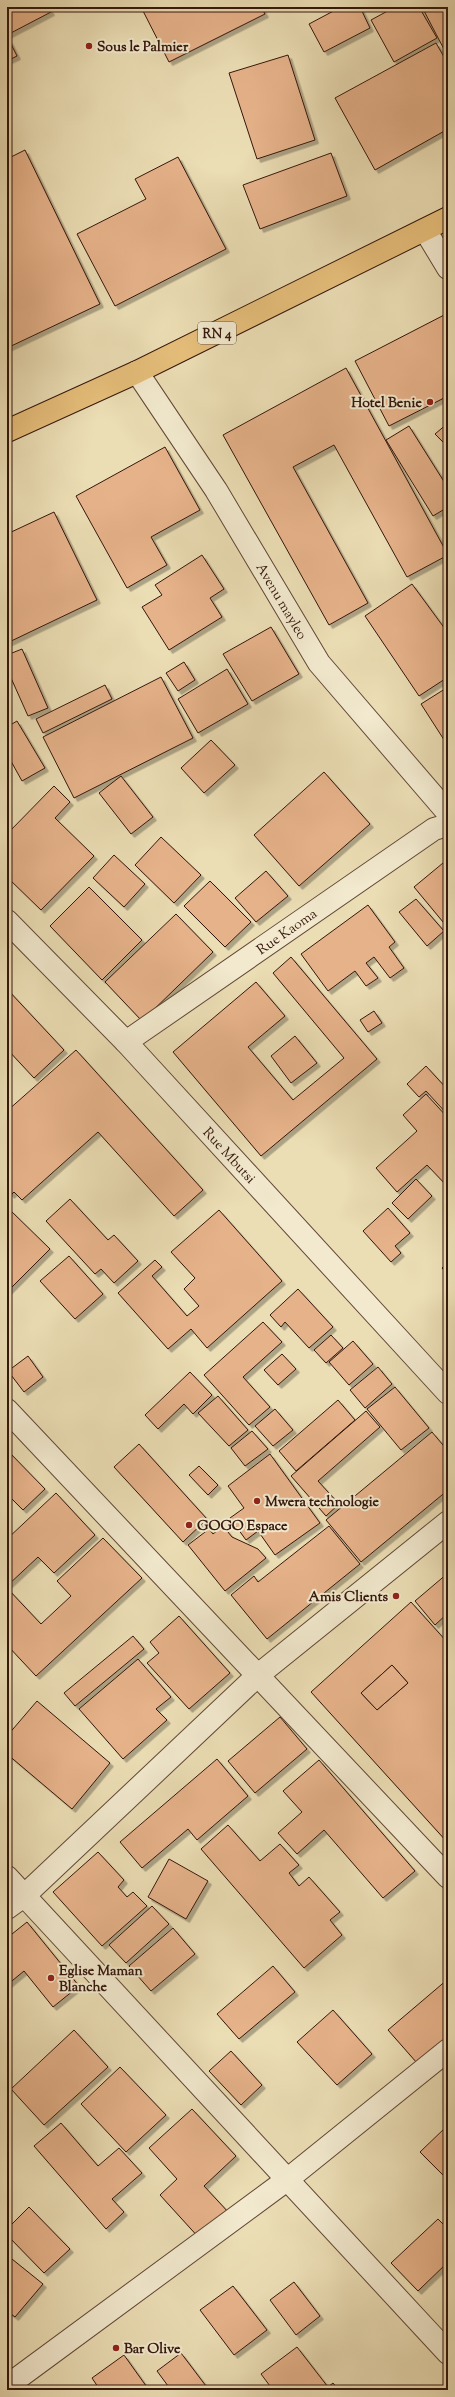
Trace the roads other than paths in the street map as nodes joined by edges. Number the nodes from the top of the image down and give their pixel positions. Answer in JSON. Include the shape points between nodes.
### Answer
{"nodes":[{"id":1,"x":448,"y":218,"type":"edge"},
{"id":2,"x":425,"y":230,"type":"junction"},
{"id":3,"x":448,"y":268,"type":"edge"},
{"id":4,"x":137,"y":372,"type":"junction"},
{"id":5,"x":7,"y":431,"type":"edge"},
{"id":6,"x":448,"y":813,"type":"edge"},
{"id":7,"x":448,"y":825,"type":"edge"},
{"id":8,"x":7,"y":922,"type":"edge"},
{"id":9,"x":126,"y":1042,"type":"junction"},
{"id":10,"x":448,"y":1393,"type":"edge"},
{"id":11,"x":7,"y":1410,"type":"edge"},
{"id":12,"x":448,"y":1522,"type":"edge"},
{"id":13,"x":257,"y":1676,"type":"junction"},
{"id":14,"x":7,"y":1876,"type":"edge"},
{"id":15,"x":448,"y":1877,"type":"edge"},
{"id":16,"x":25,"y":1895,"type":"junction"},
{"id":17,"x":7,"y":1908,"type":"edge"},
{"id":18,"x":448,"y":2050,"type":"edge"},
{"id":19,"x":288,"y":2179,"type":"junction"},
{"id":20,"x":448,"y":2353,"type":"edge"},
{"id":21,"x":13,"y":2382,"type":"edge"}],
"edges":[{"from":1,"to":2,"type":"highway","number":"RN 4"},
{"from":2,"to":3,"type":"street"},
{"from":2,"to":4,"type":"highway","number":"RN 4"},
{"from":4,"to":5,"type":"highway","number":"RN 4"},
{"from":4,"to":6,"type":"street","name":"Avenu mayleo","via":[[216,490],[319,664]]},
{"from":7,"to":9,"type":"street","name":"Rue Kaoma","via":[[434,829]]},
{"from":8,"to":9,"type":"street","name":"Rue Mbutsi"},
{"from":9,"to":10,"type":"street","name":"Rue Mbutsi"},
{"from":11,"to":13,"type":"street"},
{"from":12,"to":13,"type":"street"},
{"from":13,"to":15,"type":"street"},
{"from":13,"to":16,"type":"street"},
{"from":14,"to":16,"type":"street"},
{"from":16,"to":17,"type":"street"},
{"from":16,"to":19,"type":"street"},
{"from":18,"to":19,"type":"street"},
{"from":19,"to":20,"type":"street"},
{"from":19,"to":21,"type":"street"}]}
